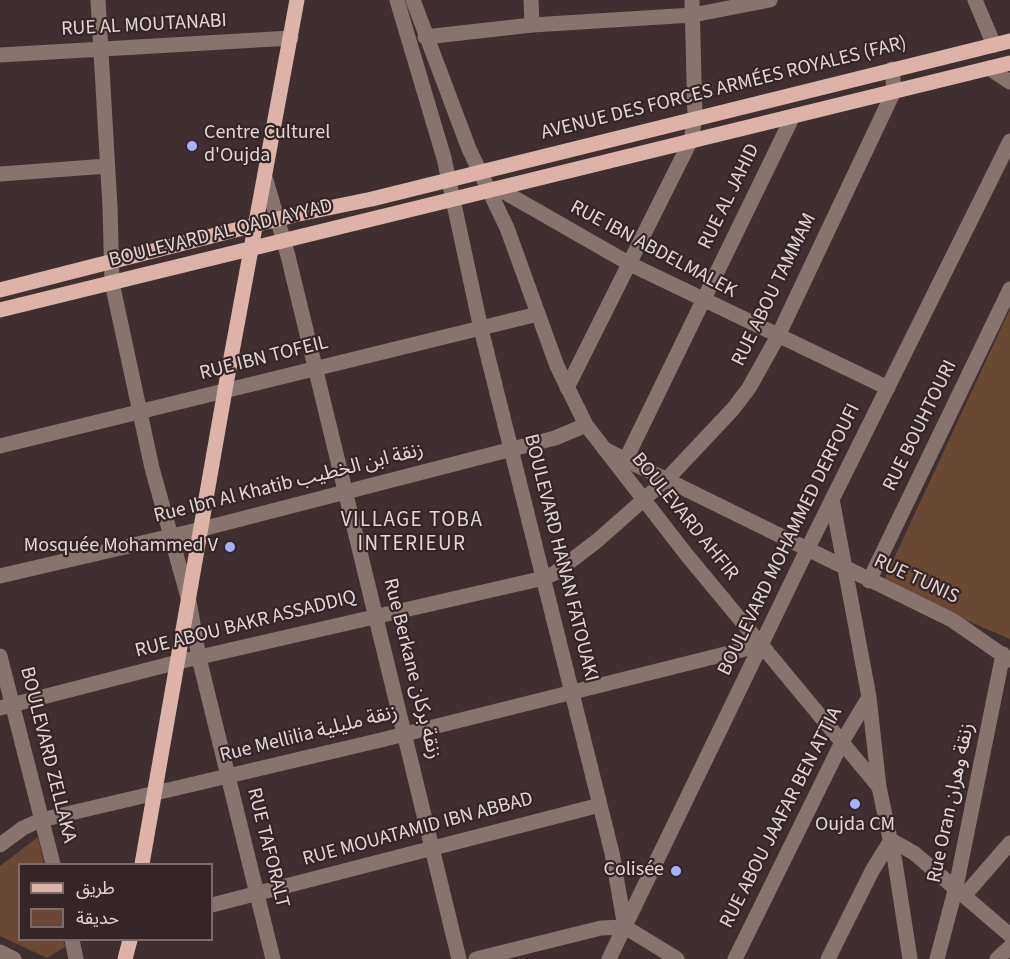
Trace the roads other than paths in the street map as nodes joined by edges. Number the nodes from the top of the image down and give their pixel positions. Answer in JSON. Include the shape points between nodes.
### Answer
{"nodes":[{"id":1,"x":98,"y":0,"type":"edge"},
{"id":2,"x":297,"y":0,"type":"edge"},
{"id":3,"x":397,"y":0,"type":"edge"},
{"id":4,"x":413,"y":0,"type":"edge"},
{"id":5,"x":531,"y":0,"type":"edge"},
{"id":6,"x":770,"y":0,"type":"edge"},
{"id":7,"x":975,"y":0,"type":"edge"},
{"id":8,"x":692,"y":7,"type":"edge"},
{"id":9,"x":532,"y":25,"type":"junction"},
{"id":10,"x":425,"y":37,"type":"junction"},
{"id":11,"x":291,"y":38,"type":"junction"},
{"id":12,"x":1010,"y":41,"type":"edge"},
{"id":13,"x":994,"y":45,"type":"junction"},
{"id":14,"x":100,"y":49,"type":"junction"},
{"id":15,"x":0,"y":55,"type":"edge"},
{"id":16,"x":1010,"y":63,"type":"edge"},
{"id":17,"x":989,"y":68,"type":"junction"},
{"id":18,"x":892,"y":69,"type":"junction"},
{"id":19,"x":1010,"y":82,"type":"edge"},
{"id":20,"x":894,"y":91,"type":"junction"},
{"id":21,"x":793,"y":116,"type":"junction"},
{"id":22,"x":695,"y":118,"type":"junction"},
{"id":23,"x":691,"y":140,"type":"junction"},
{"id":24,"x":1010,"y":141,"type":"edge"},
{"id":25,"x":107,"y":166,"type":"junction"},
{"id":26,"x":479,"y":170,"type":"junction"},
{"id":27,"x":0,"y":174,"type":"edge"},
{"id":28,"x":449,"y":179,"type":"junction"},
{"id":29,"x":266,"y":180,"type":"junction"},
{"id":30,"x":494,"y":190,"type":"junction"},
{"id":31,"x":453,"y":199,"type":"junction"},
{"id":32,"x":277,"y":221,"type":"junction"},
{"id":33,"x":256,"y":225,"type":"junction"},
{"id":34,"x":283,"y":241,"type":"junction"},
{"id":35,"x":252,"y":248,"type":"junction"},
{"id":36,"x":112,"y":260,"type":"junction"},
{"id":37,"x":630,"y":264,"type":"junction"},
{"id":38,"x":112,"y":283,"type":"junction"},
{"id":39,"x":1010,"y":289,"type":"edge"},
{"id":40,"x":0,"y":290,"type":"edge"},
{"id":41,"x":703,"y":301,"type":"junction"},
{"id":42,"x":0,"y":310,"type":"edge"},
{"id":43,"x":538,"y":314,"type":"junction"},
{"id":44,"x":481,"y":329,"type":"junction"},
{"id":45,"x":778,"y":336,"type":"junction"},
{"id":46,"x":315,"y":367,"type":"junction"},
{"id":47,"x":567,"y":388,"type":"junction"},
{"id":48,"x":888,"y":388,"type":"junction"},
{"id":49,"x":225,"y":390,"type":"junction"},
{"id":50,"x":140,"y":412,"type":"junction"},
{"id":51,"x":586,"y":425,"type":"junction"},
{"id":52,"x":0,"y":446,"type":"edge"},
{"id":53,"x":602,"y":448,"type":"junction"},
{"id":54,"x":511,"y":449,"type":"junction"},
{"id":55,"x":626,"y":459,"type":"junction"},
{"id":56,"x":669,"y":478,"type":"junction"},
{"id":57,"x":344,"y":492,"type":"junction"},
{"id":58,"x":832,"y":499,"type":"junction"},
{"id":59,"x":644,"y":500,"type":"junction"},
{"id":60,"x":202,"y":529,"type":"junction"},
{"id":61,"x":171,"y":536,"type":"junction"},
{"id":62,"x":807,"y":550,"type":"junction"},
{"id":63,"x":845,"y":569,"type":"junction"},
{"id":64,"x":0,"y":576,"type":"edge"},
{"id":65,"x":544,"y":578,"type":"junction"},
{"id":66,"x":869,"y":581,"type":"junction"},
{"id":67,"x":189,"y":602,"type":"junction"},
{"id":68,"x":377,"y":615,"type":"junction"},
{"id":69,"x":761,"y":645,"type":"junction"},
{"id":70,"x":0,"y":656,"type":"edge"},
{"id":71,"x":1007,"y":657,"type":"edge"},
{"id":72,"x":199,"y":658,"type":"junction"},
{"id":73,"x":178,"y":662,"type":"junction"},
{"id":74,"x":572,"y":693,"type":"junction"},
{"id":75,"x":869,"y":697,"type":"junction"},
{"id":76,"x":5,"y":706,"type":"edge"},
{"id":77,"x":405,"y":734,"type":"junction"},
{"id":78,"x":842,"y":742,"type":"junction"},
{"id":79,"x":228,"y":777,"type":"junction"},
{"id":80,"x":879,"y":787,"type":"junction"},
{"id":81,"x":156,"y":794,"type":"junction"},
{"id":82,"x":600,"y":805,"type":"junction"},
{"id":83,"x":41,"y":820,"type":"junction"},
{"id":84,"x":891,"y":840,"type":"junction"},
{"id":85,"x":1010,"y":843,"type":"edge"},
{"id":86,"x":0,"y":845,"type":"edge"},
{"id":87,"x":433,"y":848,"type":"junction"},
{"id":88,"x":53,"y":863,"type":"edge"},
{"id":89,"x":142,"y":863,"type":"edge"},
{"id":90,"x":960,"y":892,"type":"junction"},
{"id":91,"x":257,"y":894,"type":"junction"},
{"id":92,"x":213,"y":905,"type":"edge"},
{"id":93,"x":625,"y":927,"type":"junction"},
{"id":94,"x":1010,"y":935,"type":"edge"},
{"id":95,"x":72,"y":941,"type":"edge"},
{"id":96,"x":130,"y":941,"type":"edge"},
{"id":97,"x":1010,"y":947,"type":"edge"},
{"id":98,"x":0,"y":952,"type":"edge"},
{"id":99,"x":15,"y":959,"type":"edge"},
{"id":100,"x":76,"y":959,"type":"edge"},
{"id":101,"x":125,"y":959,"type":"edge"},
{"id":102,"x":273,"y":959,"type":"edge"},
{"id":103,"x":459,"y":959,"type":"edge"},
{"id":104,"x":476,"y":959,"type":"edge"},
{"id":105,"x":609,"y":959,"type":"edge"},
{"id":106,"x":677,"y":959,"type":"edge"},
{"id":107,"x":735,"y":959,"type":"edge"},
{"id":108,"x":828,"y":959,"type":"edge"},
{"id":109,"x":910,"y":959,"type":"edge"},
{"id":110,"x":937,"y":959,"type":"edge"},
{"id":111,"x":997,"y":959,"type":"edge"}],
"edges":[{"from":1,"to":14,"type":"street","name":"RUE TAFORALT"},
{"from":2,"to":11,"type":"main road"},
{"from":3,"to":28,"type":"street","name":"BOULEVARD HANAN FATOUAKI"},
{"from":4,"to":10,"type":"street","name":"BOULEVARD AHFIR"},
{"from":5,"to":9,"type":"street"},
{"from":6,"to":8,"type":"street"},
{"from":7,"to":13,"type":"street"},
{"from":8,"to":9,"type":"street"},
{"from":8,"to":22,"type":"street"},
{"from":9,"to":10,"type":"street"},
{"from":10,"to":26,"type":"street","name":"BOULEVARD AHFIR"},
{"from":11,"to":14,"type":"street","name":"RUE AL MOUTANABI"},
{"from":11,"to":29,"type":"main road"},
{"from":12,"to":13,"type":"main road","name":"AVENUE DES FORCES ARMÉES ROYALES (FAR)"},
{"from":13,"to":18,"type":"main road","name":"AVENUE DES FORCES ARMÉES ROYALES (FAR)"},
{"from":14,"to":15,"type":"street","name":"RUE AL MOUTANABI"},
{"from":14,"to":25,"type":"street","name":"RUE TAFORALT"},
{"from":16,"to":17,"type":"main road"},
{"from":17,"to":19,"type":"street"},
{"from":17,"to":20,"type":"main road"},
{"from":18,"to":20,"type":"street"},
{"from":18,"to":22,"type":"main road","name":"AVENUE DES FORCES ARMÉES ROYALES (FAR)"},
{"from":20,"to":21,"type":"main road"},
{"from":20,"to":45,"type":"street","name":"RUE ABOU TAMMAM"},
{"from":21,"to":23,"type":"main road"},
{"from":21,"to":41,"type":"street","name":"RUE AL JAHID"},
{"from":22,"to":23,"type":"street"},
{"from":22,"to":26,"type":"main road","name":"AVENUE DES FORCES ARMÉES ROYALES (FAR)"},
{"from":23,"to":30,"type":"main road"},
{"from":23,"to":37,"type":"street"},
{"from":24,"to":48,"type":"street","name":"BOULEVARD MOHAMMED DERFOUFI"},
{"from":25,"to":27,"type":"street"},
{"from":25,"to":36,"type":"street","name":"RUE TAFORALT"},
{"from":26,"to":28,"type":"main road","name":"AVENUE DES FORCES ARMÉES ROYALES (FAR)"},
{"from":26,"to":30,"type":"street","name":"BOULEVARD AHFIR"},
{"from":28,"to":31,"type":"street","name":"BOULEVARD HANAN FATOUAKI"},
{"from":28,"to":32,"type":"main road","name":"BOULEVARD AL QADI AYYAD"},
{"from":29,"to":32,"type":"street","name":"Rue Berkane زنقة بركان"},
{"from":29,"to":33,"type":"main road"},
{"from":30,"to":31,"type":"main road"},
{"from":30,"to":37,"type":"street","name":"RUE IBN ABDELMALEK"},
{"from":30,"to":43,"type":"street","name":"BOULEVARD AHFIR"},
{"from":31,"to":34,"type":"main road","name":"BOULEVARD AL QADI AYYAD"},
{"from":31,"to":44,"type":"street","name":"BOULEVARD HANAN FATOUAKI"},
{"from":32,"to":33,"type":"main road","name":"BOULEVARD AL QADI AYYAD"},
{"from":32,"to":34,"type":"street","name":"Rue Berkane زنقة بركان"},
{"from":33,"to":35,"type":"main road"},
{"from":33,"to":36,"type":"main road","name":"BOULEVARD AL QADI AYYAD"},
{"from":34,"to":35,"type":"main road","name":"BOULEVARD AL QADI AYYAD"},
{"from":34,"to":46,"type":"street","name":"Rue Berkane زنقة بركان"},
{"from":35,"to":38,"type":"main road","name":"BOULEVARD AL QADI AYYAD"},
{"from":35,"to":49,"type":"main road"},
{"from":36,"to":38,"type":"street","name":"RUE TAFORALT"},
{"from":36,"to":40,"type":"main road","name":"BOULEVARD AL QADI AYYAD"},
{"from":37,"to":41,"type":"street","name":"RUE IBN ABDELMALEK"},
{"from":37,"to":47,"type":"street"},
{"from":38,"to":42,"type":"main road","name":"BOULEVARD AL QADI AYYAD"},
{"from":38,"to":50,"type":"street","name":"RUE TAFORALT"},
{"from":39,"to":66,"type":"street","name":"RUE BOUHTOURI"},
{"from":41,"to":45,"type":"street","name":"RUE IBN ABDELMALEK"},
{"from":41,"to":55,"type":"street","name":"RUE AL JAHID"},
{"from":43,"to":44,"type":"street","name":"RUE IBN TOFEIL"},
{"from":43,"to":47,"type":"street","name":"BOULEVARD AHFIR"},
{"from":44,"to":46,"type":"street","name":"RUE IBN TOFEIL"},
{"from":44,"to":54,"type":"street","name":"BOULEVARD HANAN FATOUAKI"},
{"from":45,"to":48,"type":"street","name":"RUE IBN ABDELMALEK"},
{"from":45,"to":56,"type":"street","name":"RUE ABOU TAMMAM","via":[[744,395]]},
{"from":46,"to":49,"type":"street","name":"RUE IBN TOFEIL"},
{"from":46,"to":57,"type":"street","name":"Rue Berkane زنقة بركان"},
{"from":47,"to":51,"type":"street","name":"BOULEVARD AHFIR"},
{"from":48,"to":58,"type":"street","name":"BOULEVARD MOHAMMED DERFOUFI"},
{"from":49,"to":50,"type":"street","name":"RUE IBN TOFEIL"},
{"from":49,"to":60,"type":"main road"},
{"from":50,"to":52,"type":"street","name":"RUE IBN TOFEIL"},
{"from":50,"to":61,"type":"street","name":"RUE TAFORALT"},
{"from":51,"to":53,"type":"street","name":"BOULEVARD AHFIR"},
{"from":51,"to":54,"type":"street","name":"Rue Ibn Al Khatib زنقة ابن الخطيب"},
{"from":53,"to":55,"type":"street","name":"RUE TUNIS"},
{"from":53,"to":59,"type":"street","name":"BOULEVARD AHFIR"},
{"from":54,"to":57,"type":"street","name":"Rue Ibn Al Khatib زنقة ابن الخطيب"},
{"from":54,"to":65,"type":"street","name":"BOULEVARD HANAN FATOUAKI"},
{"from":55,"to":56,"type":"street","name":"RUE TUNIS"},
{"from":56,"to":59,"type":"street","name":"RUE ABOU TAMMAM"},
{"from":56,"to":62,"type":"street","name":"RUE TUNIS"},
{"from":57,"to":60,"type":"street","name":"Rue Ibn Al Khatib زنقة ابن الخطيب"},
{"from":57,"to":68,"type":"street","name":"Rue Berkane زنقة بركان"},
{"from":58,"to":62,"type":"street","name":"BOULEVARD MOHAMMED DERFOUFI"},
{"from":58,"to":63,"type":"street"},
{"from":59,"to":65,"type":"street","name":"RUE ABOU BAKR ASSADDIQ","via":[[598,540]]},
{"from":59,"to":69,"type":"street","name":"BOULEVARD AHFIR"},
{"from":60,"to":61,"type":"street","name":"Rue Ibn Al Khatib زنقة ابن الخطيب"},
{"from":60,"to":67,"type":"main road"},
{"from":61,"to":64,"type":"street","name":"Rue Ibn Al Khatib زنقة ابن الخطيب"},
{"from":61,"to":67,"type":"street","name":"RUE TAFORALT"},
{"from":62,"to":63,"type":"street","name":"RUE TUNIS"},
{"from":62,"to":69,"type":"street","name":"BOULEVARD MOHAMMED DERFOUFI"},
{"from":63,"to":66,"type":"street","name":"RUE TUNIS"},
{"from":63,"to":75,"type":"street"},
{"from":65,"to":68,"type":"street","name":"RUE ABOU BAKR ASSADDIQ"},
{"from":65,"to":74,"type":"street","name":"BOULEVARD HANAN FATOUAKI"},
{"from":66,"to":71,"type":"street","name":"RUE TUNIS","via":[[952,620]]},
{"from":67,"to":72,"type":"street","name":"RUE TAFORALT"},
{"from":67,"to":73,"type":"main road"},
{"from":68,"to":72,"type":"street","name":"RUE ABOU BAKR ASSADDIQ"},
{"from":68,"to":77,"type":"street","name":"Rue Berkane زنقة بركان"},
{"from":69,"to":74,"type":"street","name":"Rue Mellilia زنقة مليلية"},
{"from":69,"to":78,"type":"street","name":"BOULEVARD AHFIR"},
{"from":69,"to":93,"type":"street","name":"BOULEVARD MOHAMMED DERFOUFI"},
{"from":70,"to":76,"type":"street","name":"BOULEVARD ZELLAKA"},
{"from":71,"to":90,"type":"street","name":"Rue Oran زنقة وهران"},
{"from":72,"to":73,"type":"street","name":"RUE ABOU BAKR ASSADDIQ"},
{"from":72,"to":79,"type":"street","name":"RUE TAFORALT"},
{"from":73,"to":76,"type":"street","name":"RUE ABOU BAKR ASSADDIQ"},
{"from":73,"to":81,"type":"main road"},
{"from":74,"to":77,"type":"street","name":"Rue Mellilia زنقة مليلية"},
{"from":74,"to":82,"type":"street","name":"BOULEVARD HANAN FATOUAKI"},
{"from":75,"to":78,"type":"street","name":"RUE ABOU JAAFAR BEN ATTIA"},
{"from":75,"to":80,"type":"street"},
{"from":76,"to":83,"type":"street","name":"BOULEVARD ZELLAKA"},
{"from":77,"to":79,"type":"street","name":"Rue Mellilia زنقة مليلية"},
{"from":77,"to":87,"type":"street","name":"Rue Berkane زنقة بركان"},
{"from":78,"to":80,"type":"street","name":"BOULEVARD AHFIR"},
{"from":78,"to":107,"type":"street","name":"RUE ABOU JAAFAR BEN ATTIA"},
{"from":79,"to":81,"type":"street","name":"Rue Mellilia زنقة مليلية"},
{"from":79,"to":91,"type":"street","name":"RUE TAFORALT"},
{"from":80,"to":84,"type":"street","name":"BOULEVARD AHFIR"},
{"from":81,"to":83,"type":"street","name":"Rue Mellilia زنقة مليلية"},
{"from":81,"to":89,"type":"main road"},
{"from":82,"to":87,"type":"street","name":"RUE MOUATAMID IBN ABBAD"},
{"from":82,"to":93,"type":"street","name":"BOULEVARD HANAN FATOUAKI"},
{"from":83,"to":86,"type":"street","name":"Rue Mellilia زنقة مليلية"},
{"from":83,"to":88,"type":"street","name":"BOULEVARD ZELLAKA"},
{"from":84,"to":90,"type":"street","via":[[914,853]]},
{"from":84,"to":108,"type":"street"},
{"from":84,"to":109,"type":"street","name":"BOULEVARD AHFIR"},
{"from":85,"to":90,"type":"street"},
{"from":87,"to":91,"type":"street","name":"RUE MOUATAMID IBN ABBAD"},
{"from":87,"to":103,"type":"street","name":"Rue Berkane زنقة بركان"},
{"from":90,"to":94,"type":"street"},
{"from":90,"to":110,"type":"street","name":"Rue Oran زنقة وهران"},
{"from":91,"to":92,"type":"street","name":"RUE MOUATAMID IBN ABBAD"},
{"from":91,"to":102,"type":"street","name":"RUE TAFORALT"},
{"from":93,"to":104,"type":"street","via":[[601,928]]},
{"from":93,"to":105,"type":"street","name":"BOULEVARD MOHAMMED DERFOUFI"},
{"from":93,"to":106,"type":"street"},
{"from":95,"to":100,"type":"street"},
{"from":96,"to":101,"type":"main road"},
{"from":97,"to":111,"type":"street"},
{"from":98,"to":99,"type":"street"}]}
